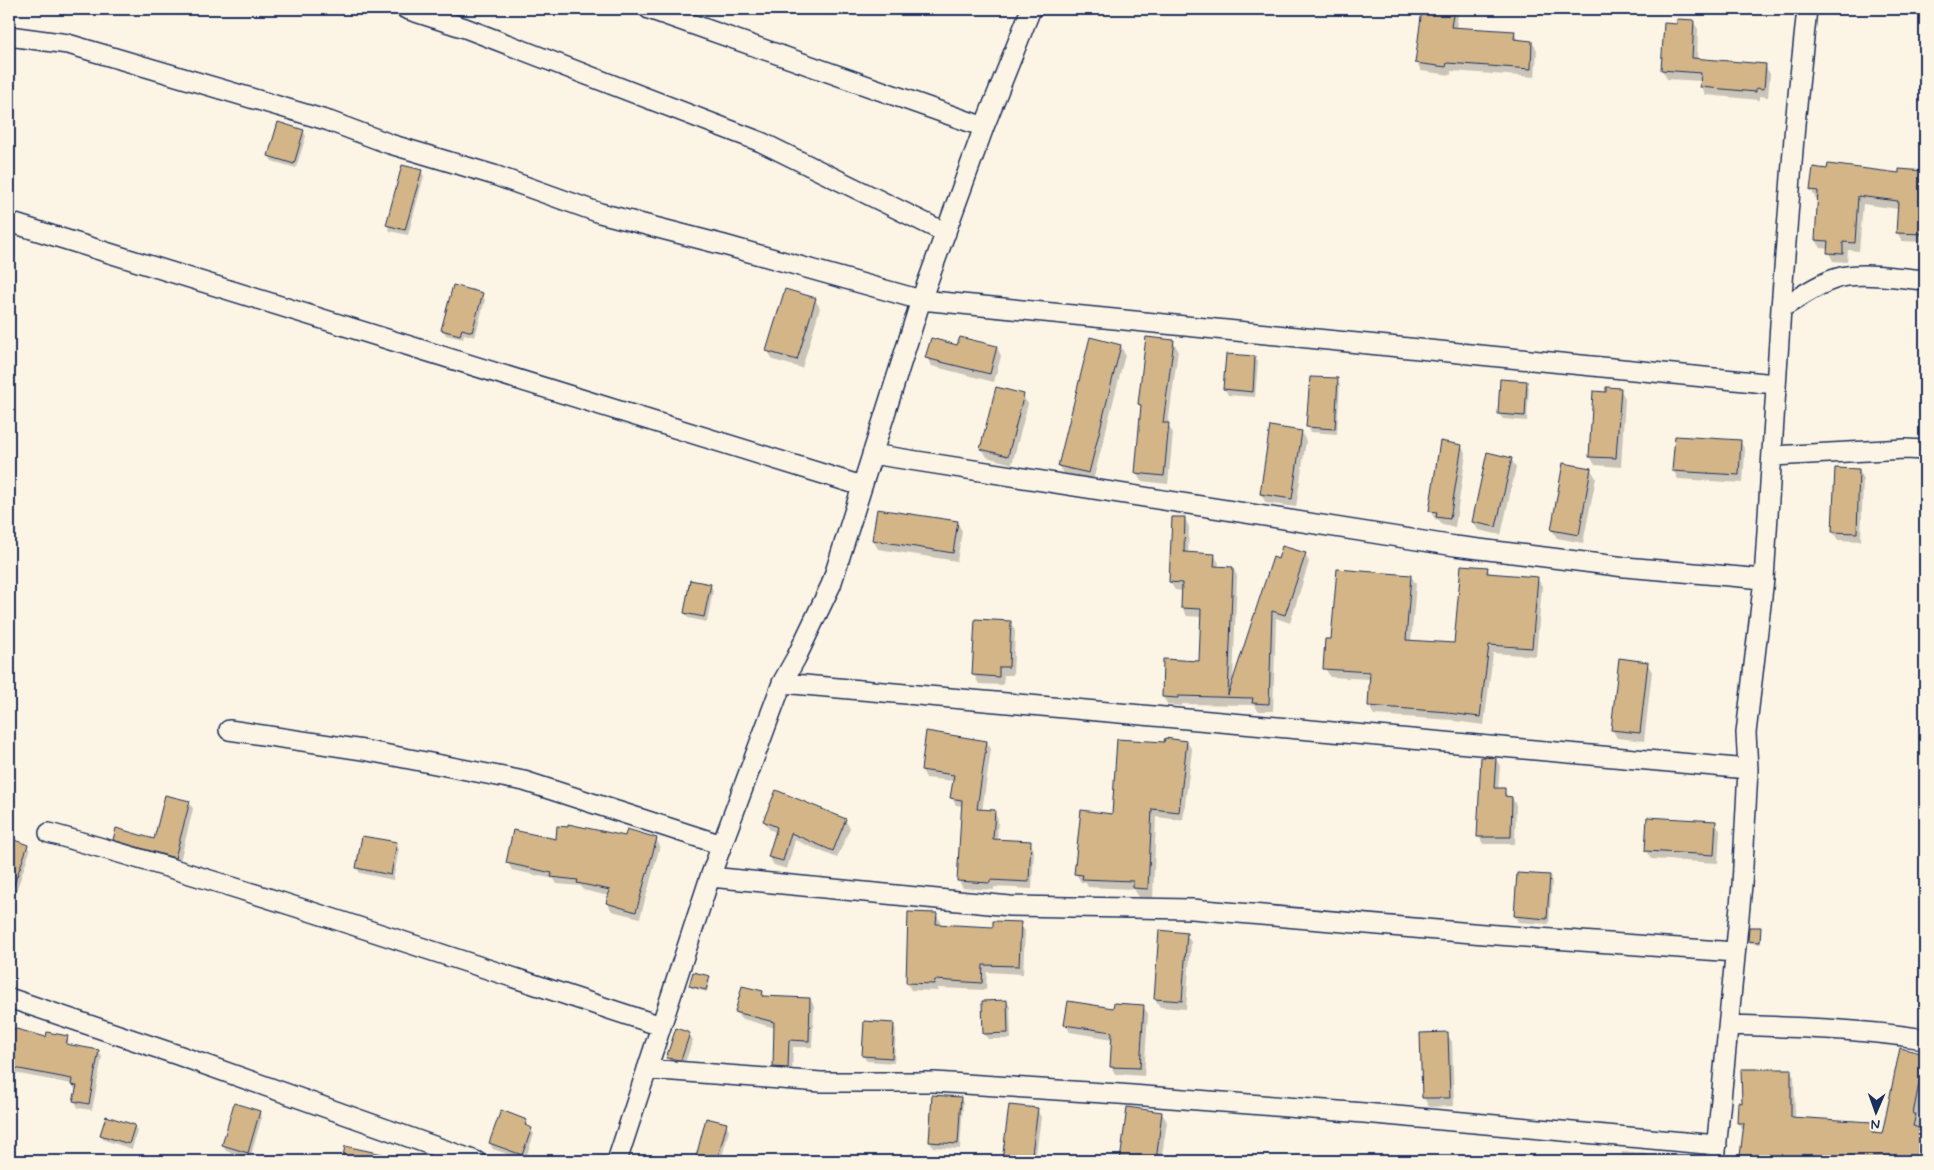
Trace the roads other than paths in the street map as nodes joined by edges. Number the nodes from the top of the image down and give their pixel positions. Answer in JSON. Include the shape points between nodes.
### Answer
{"nodes":[{"id":1,"x":406,"y":9,"type":"edge"},
{"id":2,"x":649,"y":9,"type":"edge"},
{"id":3,"x":1031,"y":9,"type":"edge"},
{"id":4,"x":1803,"y":9,"type":"edge"},
{"id":5,"x":9,"y":36,"type":"edge"},
{"id":6,"x":984,"y":127,"type":"junction"},
{"id":7,"x":9,"y":222,"type":"edge"},
{"id":8,"x":946,"y":233,"type":"junction"},
{"id":9,"x":1925,"y":280,"type":"edge"},
{"id":10,"x":921,"y":300,"type":"junction"},
{"id":11,"x":1781,"y":308,"type":"junction"},
{"id":12,"x":1775,"y":384,"type":"junction"},
{"id":13,"x":1925,"y":450,"type":"edge"},
{"id":14,"x":872,"y":454,"type":"junction"},
{"id":15,"x":1772,"y":456,"type":"junction"},
{"id":16,"x":862,"y":486,"type":"junction"},
{"id":17,"x":1764,"y":579,"type":"junction"},
{"id":18,"x":782,"y":683,"type":"junction"},
{"id":19,"x":228,"y":730,"type":"dead end"},
{"id":20,"x":1748,"y":769,"type":"junction"},
{"id":21,"x":49,"y":833,"type":"dead end"},
{"id":22,"x":722,"y":844,"type":"junction"},
{"id":23,"x":710,"y":877,"type":"junction"},
{"id":24,"x":1735,"y":952,"type":"junction"},
{"id":25,"x":9,"y":998,"type":"edge"},
{"id":26,"x":1729,"y":1025,"type":"junction"},
{"id":27,"x":661,"y":1026,"type":"junction"},
{"id":28,"x":1925,"y":1039,"type":"edge"},
{"id":29,"x":647,"y":1069,"type":"junction"},
{"id":30,"x":1716,"y":1153,"type":"edge"},
{"id":31,"x":476,"y":1161,"type":"edge"},
{"id":32,"x":617,"y":1161,"type":"edge"}],
"edges":[{"from":1,"to":8,"type":"street","via":[[465,28],[762,142]]},
{"from":2,"to":6,"type":"street"},
{"from":3,"to":6,"type":"street"},
{"from":4,"to":11,"type":"street"},
{"from":5,"to":10,"type":"street","via":[[77,47],[329,121],[600,213]]},
{"from":6,"to":8,"type":"street"},
{"from":7,"to":16,"type":"street"},
{"from":8,"to":10,"type":"street"},
{"from":9,"to":11,"type":"street","via":[[1846,276],[1824,283]]},
{"from":10,"to":12,"type":"street"},
{"from":10,"to":14,"type":"street"},
{"from":11,"to":12,"type":"street"},
{"from":12,"to":15,"type":"street"},
{"from":13,"to":15,"type":"street"},
{"from":14,"to":16,"type":"street"},
{"from":14,"to":17,"type":"street","via":[[1456,546],[1625,567]]},
{"from":15,"to":17,"type":"street"},
{"from":16,"to":18,"type":"street","via":[[831,585]]},
{"from":17,"to":20,"type":"street","via":[[1746,733]]},
{"from":18,"to":20,"type":"street"},
{"from":18,"to":22,"type":"street"},
{"from":19,"to":22,"type":"street","via":[[362,750],[524,781]]},
{"from":20,"to":24,"type":"street"},
{"from":21,"to":27,"type":"street","via":[[282,903]]},
{"from":22,"to":23,"type":"street"},
{"from":23,"to":24,"type":"street","via":[[1010,906],[1192,909]]},
{"from":23,"to":27,"type":"street"},
{"from":24,"to":26,"type":"street"},
{"from":25,"to":31,"type":"street"},
{"from":26,"to":28,"type":"street","via":[[1814,1028]]},
{"from":26,"to":30,"type":"street"},
{"from":27,"to":29,"type":"street"},
{"from":29,"to":30,"type":"street","via":[[821,1082],[934,1082],[1364,1113]]},
{"from":29,"to":32,"type":"street"}]}
